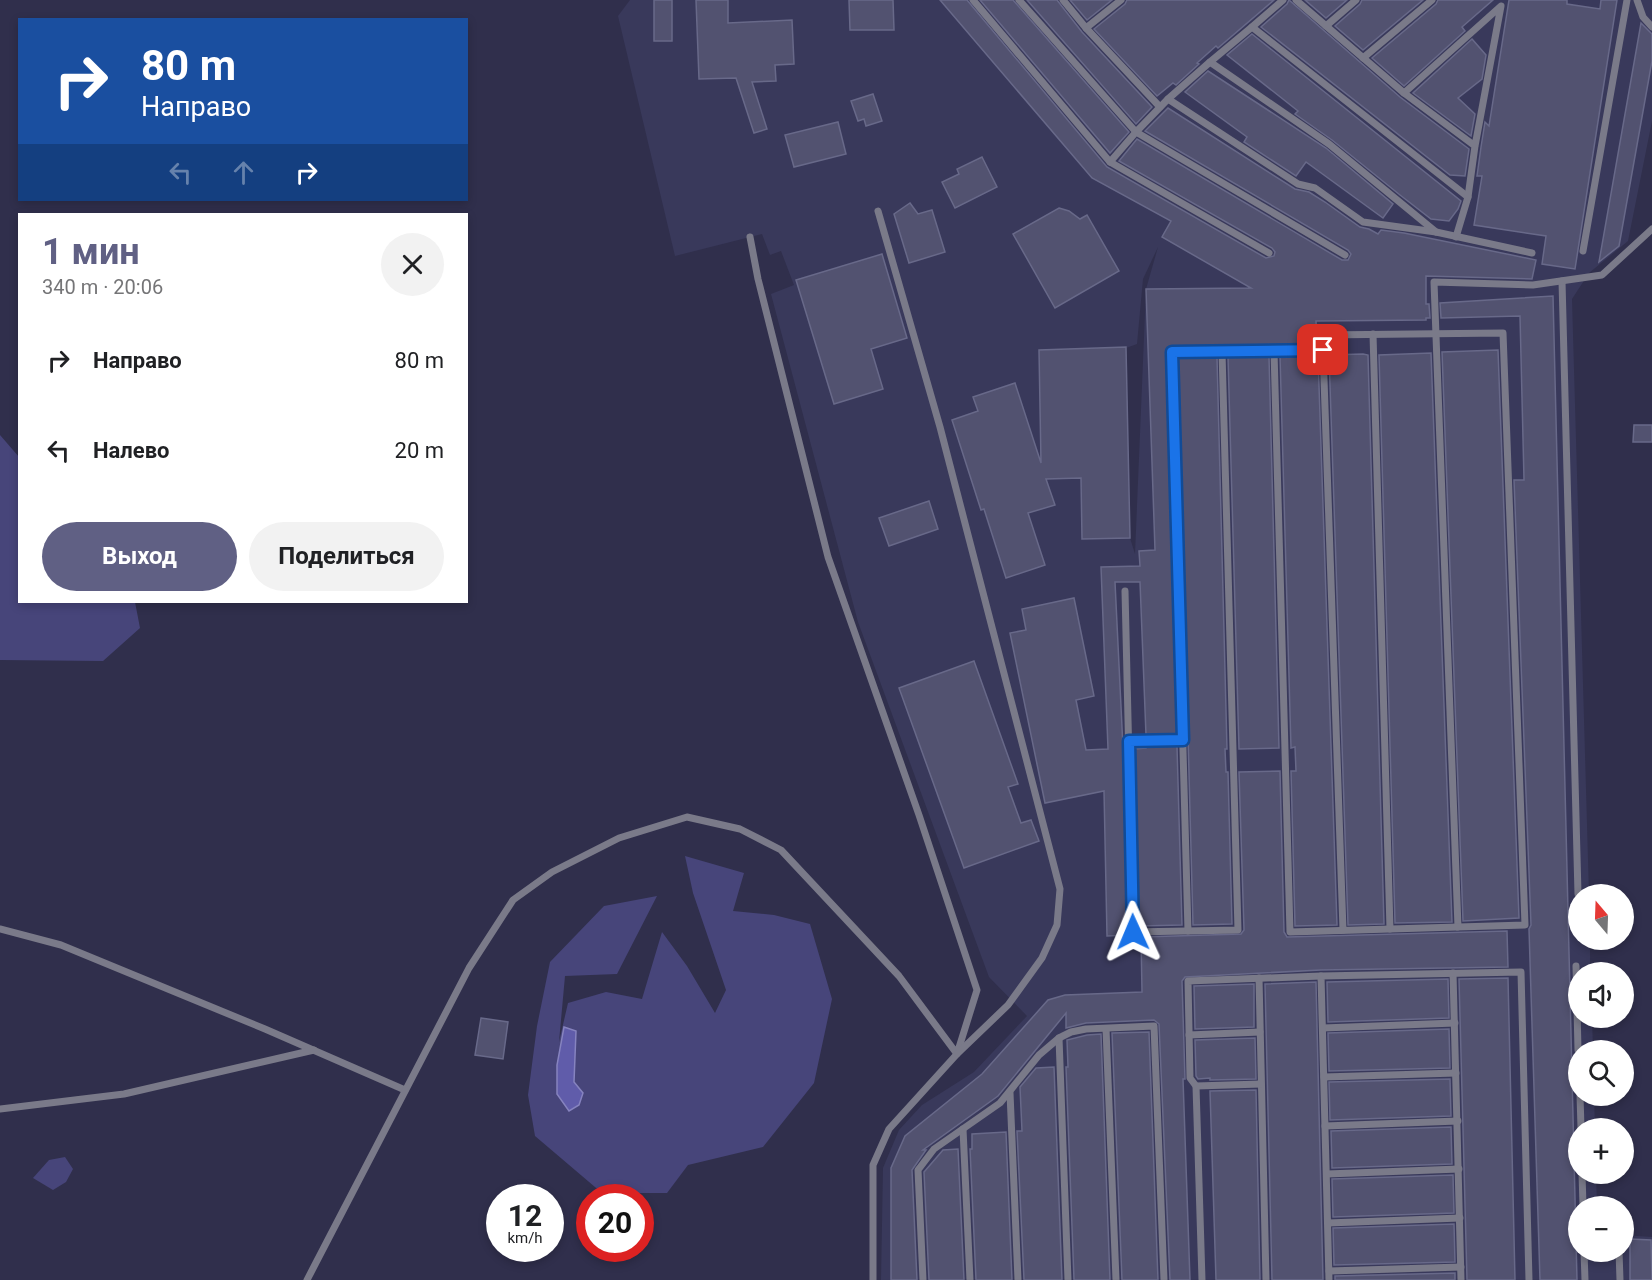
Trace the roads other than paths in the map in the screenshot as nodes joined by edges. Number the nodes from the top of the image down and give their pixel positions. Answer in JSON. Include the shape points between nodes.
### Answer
{"nodes":[{"id":1,"x":973,"y":0,"type":"edge"},
{"id":2,"x":1019,"y":0,"type":"edge"},
{"id":3,"x":1063,"y":0,"type":"edge"},
{"id":4,"x":1121,"y":0,"type":"edge"},
{"id":5,"x":1283,"y":0,"type":"edge"},
{"id":6,"x":1296,"y":0,"type":"edge"},
{"id":7,"x":1356,"y":0,"type":"edge"},
{"id":8,"x":1432,"y":0,"type":"edge"},
{"id":9,"x":1627,"y":0,"type":"edge"},
{"id":10,"x":1637,"y":0,"type":"edge"},
{"id":11,"x":1503,"y":3,"type":"edge"},
{"id":12,"x":1326,"y":26,"type":"junction"},
{"id":13,"x":1252,"y":27,"type":"junction"},
{"id":14,"x":1652,"y":27,"type":"edge"},
{"id":15,"x":1086,"y":28,"type":"junction"},
{"id":16,"x":1363,"y":58,"type":"junction"},
{"id":17,"x":1210,"y":62,"type":"junction"},
{"id":18,"x":1404,"y":93,"type":"junction"},
{"id":19,"x":1167,"y":99,"type":"junction"},
{"id":20,"x":1160,"y":107,"type":"junction"},
{"id":21,"x":1136,"y":132,"type":"junction"},
{"id":22,"x":1475,"y":146,"type":"junction"},
{"id":23,"x":1110,"y":162,"type":"junction"},
{"id":24,"x":1468,"y":197,"type":"junction"},
{"id":25,"x":878,"y":212,"type":"dead end"},
{"id":26,"x":1652,"y":230,"type":"edge"},
{"id":27,"x":1436,"y":232,"type":"junction"},
{"id":28,"x":750,"y":237,"type":"dead end"},
{"id":29,"x":1456,"y":237,"type":"junction"},
{"id":30,"x":1582,"y":251,"type":"dead end"},
{"id":31,"x":1269,"y":253,"type":"dead end"},
{"id":32,"x":1532,"y":253,"type":"dead end"},
{"id":33,"x":1345,"y":255,"type":"dead end"},
{"id":34,"x":1562,"y":281,"type":"junction"},
{"id":35,"x":1436,"y":333,"type":"junction"},
{"id":36,"x":1373,"y":334,"type":"junction"},
{"id":37,"x":1323,"y":350,"type":"junction"},
{"id":38,"x":1274,"y":351,"type":"junction"},
{"id":39,"x":1222,"y":352,"type":"junction"},
{"id":40,"x":1125,"y":591,"type":"dead end"},
{"id":41,"x":1183,"y":740,"type":"junction"},
{"id":42,"x":1129,"y":741,"type":"junction"},
{"id":43,"x":1578,"y":884,"type":"edge"},
{"id":44,"x":1458,"y":927,"type":"junction"},
{"id":45,"x":0,"y":929,"type":"edge"},
{"id":46,"x":1390,"y":929,"type":"junction"},
{"id":47,"x":1343,"y":930,"type":"junction"},
{"id":48,"x":1188,"y":931,"type":"junction"},
{"id":49,"x":1453,"y":973,"type":"junction"},
{"id":50,"x":1321,"y":976,"type":"junction"},
{"id":51,"x":1259,"y":978,"type":"junction"},
{"id":52,"x":1455,"y":1023,"type":"junction"},
{"id":53,"x":1323,"y":1028,"type":"junction"},
{"id":54,"x":1106,"y":1029,"type":"junction"},
{"id":55,"x":1260,"y":1032,"type":"junction"},
{"id":56,"x":1189,"y":1035,"type":"junction"},
{"id":57,"x":1059,"y":1038,"type":"junction"},
{"id":58,"x":314,"y":1050,"type":"junction"},
{"id":59,"x":957,"y":1054,"type":"junction"},
{"id":60,"x":1456,"y":1073,"type":"junction"},
{"id":61,"x":1324,"y":1077,"type":"junction"},
{"id":62,"x":1261,"y":1084,"type":"junction"},
{"id":63,"x":1196,"y":1086,"type":"junction"},
{"id":64,"x":405,"y":1090,"type":"junction"},
{"id":65,"x":1010,"y":1093,"type":"junction"},
{"id":66,"x":0,"y":1109,"type":"edge"},
{"id":67,"x":1458,"y":1121,"type":"junction"},
{"id":68,"x":1325,"y":1126,"type":"junction"},
{"id":69,"x":963,"y":1129,"type":"junction"},
{"id":70,"x":1459,"y":1170,"type":"junction"},
{"id":71,"x":1327,"y":1174,"type":"junction"},
{"id":72,"x":1460,"y":1218,"type":"junction"},
{"id":73,"x":1328,"y":1223,"type":"junction"},
{"id":74,"x":1584,"y":1262,"type":"edge"},
{"id":75,"x":1619,"y":1262,"type":"edge"},
{"id":76,"x":1461,"y":1267,"type":"junction"},
{"id":77,"x":1329,"y":1271,"type":"junction"},
{"id":78,"x":307,"y":1280,"type":"edge"},
{"id":79,"x":873,"y":1280,"type":"edge"},
{"id":80,"x":923,"y":1280,"type":"edge"},
{"id":81,"x":970,"y":1280,"type":"edge"},
{"id":82,"x":1018,"y":1280,"type":"edge"},
{"id":83,"x":1068,"y":1280,"type":"edge"},
{"id":84,"x":1116,"y":1280,"type":"edge"},
{"id":85,"x":1164,"y":1280,"type":"edge"},
{"id":86,"x":1202,"y":1280,"type":"edge"},
{"id":87,"x":1266,"y":1280,"type":"edge"},
{"id":88,"x":1329,"y":1280,"type":"edge"},
{"id":89,"x":1461,"y":1280,"type":"edge"},
{"id":90,"x":1529,"y":1280,"type":"edge"},
{"id":91,"x":1585,"y":1280,"type":"edge"},
{"id":92,"x":1620,"y":1280,"type":"edge"}],
"edges":[{"from":1,"to":23,"type":"lane"},
{"from":2,"to":21,"type":"lane"},
{"from":3,"to":15,"type":"lane"},
{"from":4,"to":15,"type":"lane"},
{"from":5,"to":13,"type":"lane"},
{"from":6,"to":12,"type":"lane"},
{"from":7,"to":12,"type":"lane"},
{"from":8,"to":16,"type":"lane"},
{"from":9,"to":30,"type":"lane"},
{"from":10,"to":14,"type":"lane","via":[[1643,17]]},
{"from":11,"to":18,"type":"lane"},
{"from":11,"to":22,"type":"lane"},
{"from":12,"to":16,"type":"lane"},
{"from":13,"to":17,"type":"lane"},
{"from":13,"to":24,"type":"lane"},
{"from":15,"to":20,"type":"lane"},
{"from":16,"to":18,"type":"lane"},
{"from":17,"to":19,"type":"lane"},
{"from":17,"to":27,"type":"lane","via":[[1329,144]]},
{"from":18,"to":22,"type":"lane"},
{"from":19,"to":20,"type":"lane"},
{"from":19,"to":27,"type":"lane","via":[[1298,184],[1315,188],[1363,222]]},
{"from":20,"to":21,"type":"lane"},
{"from":21,"to":23,"type":"lane"},
{"from":21,"to":33,"type":"lane"},
{"from":22,"to":24,"type":"lane"},
{"from":23,"to":31,"type":"lane"},
{"from":24,"to":29,"type":"lane"},
{"from":25,"to":59,"type":"lane","via":[[940,427],[1060,889],[1057,925],[1042,958],[1008,1005]]},
{"from":26,"to":34,"type":"lane","via":[[1602,275]]},
{"from":27,"to":29,"type":"lane"},
{"from":28,"to":59,"type":"lane","via":[[828,557],[977,990]]},
{"from":29,"to":32,"type":"lane"},
{"from":34,"to":35,"type":"lane","via":[[1533,285],[1434,282]]},
{"from":34,"to":43,"type":"lane"},
{"from":35,"to":36,"type":"lane"},
{"from":35,"to":44,"type":"lane"},
{"from":35,"to":44,"type":"lane","via":[[1503,333],[1506,392],[1525,925]]},
{"from":36,"to":37,"type":"lane","via":[[1322,335]]},
{"from":36,"to":46,"type":"lane"},
{"from":37,"to":38,"type":"lane"},
{"from":37,"to":47,"type":"lane"},
{"from":38,"to":39,"type":"lane"},
{"from":38,"to":47,"type":"lane","via":[[1290,932]]},
{"from":39,"to":41,"type":"lane","via":[[1172,352]]},
{"from":39,"to":48,"type":"lane","via":[[1238,930]]},
{"from":40,"to":42,"type":"lane"},
{"from":41,"to":42,"type":"lane"},
{"from":41,"to":48,"type":"lane"},
{"from":42,"to":48,"type":"lane","via":[[1133,932]]},
{"from":44,"to":46,"type":"lane"},
{"from":45,"to":58,"type":"lane","via":[[61,945]]},
{"from":46,"to":47,"type":"lane"},
{"from":49,"to":50,"type":"lane"},
{"from":49,"to":52,"type":"lane"},
{"from":49,"to":90,"type":"lane","via":[[1521,972]]},
{"from":50,"to":51,"type":"lane"},
{"from":50,"to":53,"type":"lane"},
{"from":51,"to":55,"type":"lane"},
{"from":51,"to":56,"type":"lane","via":[[1188,981]]},
{"from":52,"to":53,"type":"lane"},
{"from":52,"to":60,"type":"lane"},
{"from":53,"to":61,"type":"lane"},
{"from":54,"to":57,"type":"lane","via":[[1071,1032]]},
{"from":54,"to":84,"type":"lane"},
{"from":54,"to":85,"type":"lane","via":[[1154,1026]]},
{"from":55,"to":56,"type":"lane"},
{"from":55,"to":62,"type":"lane"},
{"from":56,"to":63,"type":"lane","via":[[1190,1078]]},
{"from":57,"to":65,"type":"lane","via":[[1039,1055]]},
{"from":57,"to":83,"type":"lane"},
{"from":58,"to":64,"type":"lane"},
{"from":58,"to":66,"type":"lane","via":[[124,1094]]},
{"from":59,"to":64,"type":"lane","via":[[899,976],[780,850],[740,829],[687,817],[619,838],[552,872],[513,900],[469,969]]},
{"from":59,"to":79,"type":"lane","via":[[889,1129],[873,1165]]},
{"from":60,"to":61,"type":"lane"},
{"from":60,"to":67,"type":"lane"},
{"from":61,"to":68,"type":"lane"},
{"from":62,"to":63,"type":"lane"},
{"from":62,"to":87,"type":"lane"},
{"from":63,"to":86,"type":"lane"},
{"from":64,"to":78,"type":"lane"},
{"from":65,"to":69,"type":"lane"},
{"from":65,"to":82,"type":"lane"},
{"from":67,"to":68,"type":"lane"},
{"from":67,"to":70,"type":"lane"},
{"from":68,"to":71,"type":"lane"},
{"from":69,"to":80,"type":"lane","via":[[934,1149],[918,1170]]},
{"from":69,"to":81,"type":"lane"},
{"from":70,"to":71,"type":"lane"},
{"from":70,"to":72,"type":"lane"},
{"from":71,"to":73,"type":"lane"},
{"from":72,"to":73,"type":"lane"},
{"from":72,"to":76,"type":"lane"},
{"from":73,"to":77,"type":"lane"},
{"from":74,"to":91,"type":"lane"},
{"from":75,"to":92,"type":"lane"},
{"from":76,"to":77,"type":"lane"},
{"from":76,"to":89,"type":"lane"},
{"from":77,"to":88,"type":"lane"}]}
